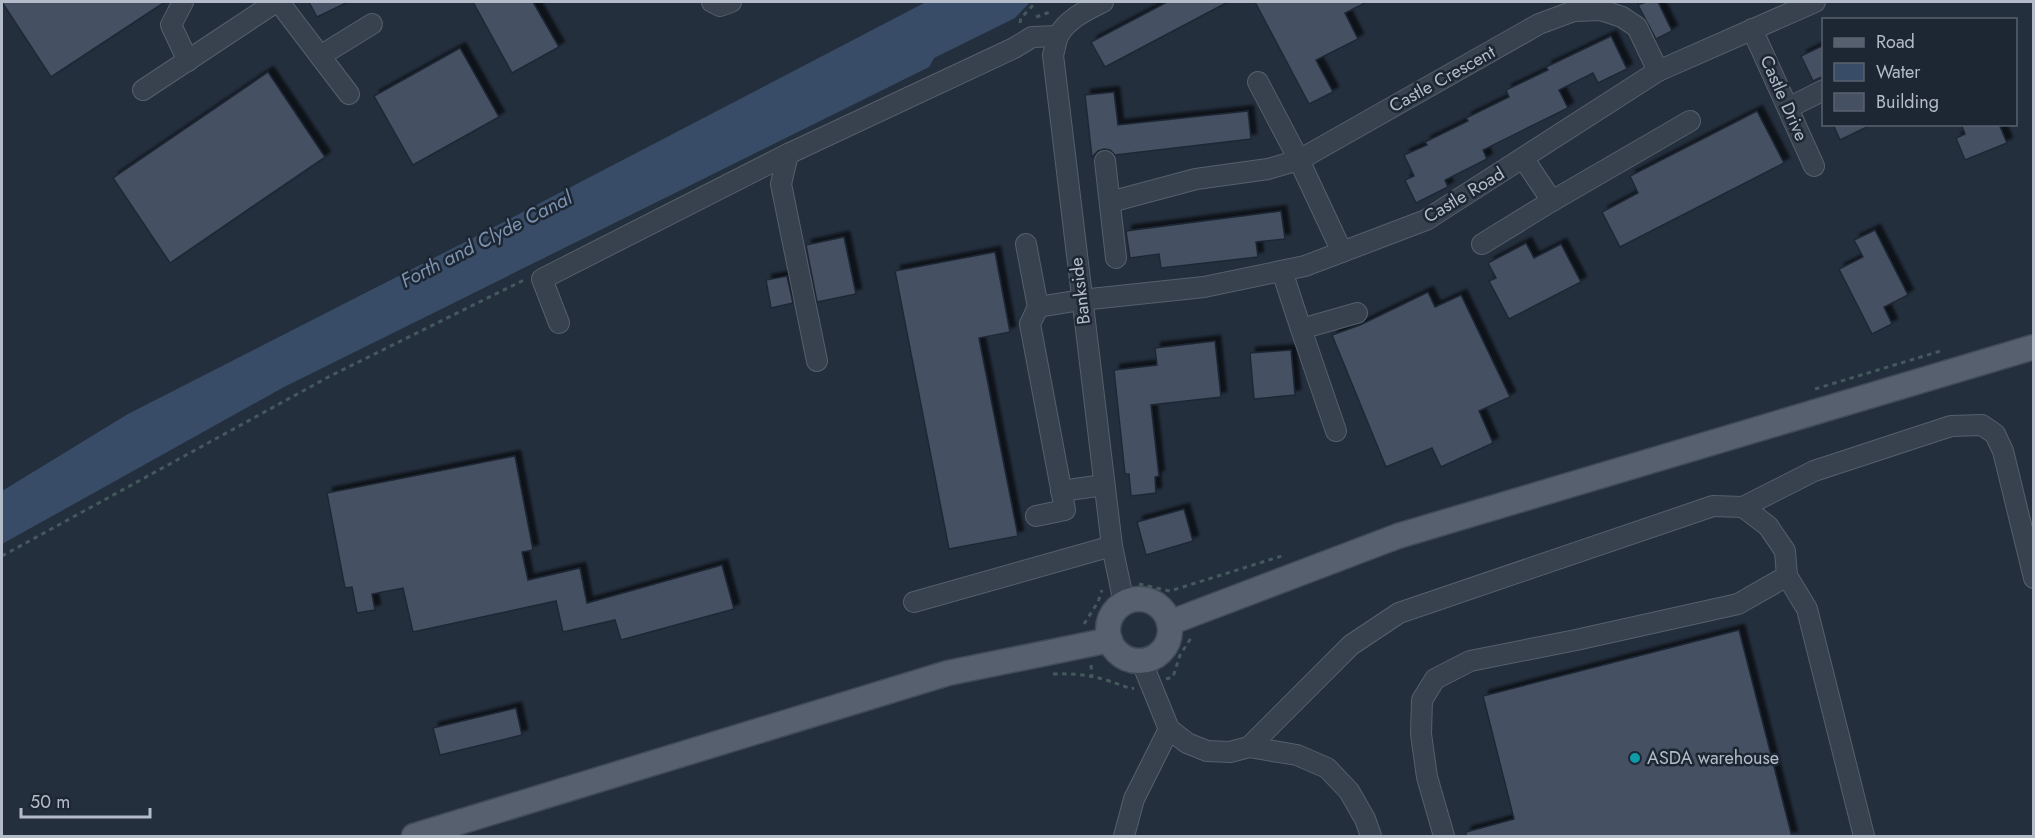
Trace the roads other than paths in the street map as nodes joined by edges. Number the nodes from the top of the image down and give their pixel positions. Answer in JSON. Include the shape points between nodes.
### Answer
{"nodes":[{"id":1,"x":183,"y":2,"type":"edge"},
{"id":2,"x":277,"y":2,"type":"edge"},
{"id":3,"x":712,"y":2,"type":"edge"},
{"id":4,"x":731,"y":2,"type":"edge"},
{"id":5,"x":1103,"y":2,"type":"edge"},
{"id":6,"x":1815,"y":2,"type":"edge"},
{"id":7,"x":372,"y":24,"type":"dead end"},
{"id":8,"x":1752,"y":29,"type":"junction"},
{"id":9,"x":1058,"y":36,"type":"junction"},
{"id":10,"x":320,"y":56,"type":"junction"},
{"id":11,"x":188,"y":61,"type":"junction"},
{"id":12,"x":1658,"y":71,"type":"junction"},
{"id":13,"x":1258,"y":82,"type":"dead end"},
{"id":14,"x":143,"y":90,"type":"dead end"},
{"id":15,"x":1822,"y":91,"type":"edge"},
{"id":16,"x":349,"y":94,"type":"dead end"},
{"id":17,"x":1788,"y":108,"type":"junction"},
{"id":18,"x":1690,"y":121,"type":"dead end"},
{"id":19,"x":788,"y":154,"type":"junction"},
{"id":20,"x":1523,"y":159,"type":"junction"},
{"id":21,"x":1299,"y":160,"type":"junction"},
{"id":22,"x":1105,"y":161,"type":"dead end"},
{"id":23,"x":1814,"y":166,"type":"dead end"},
{"id":24,"x":1552,"y":201,"type":"junction"},
{"id":25,"x":1110,"y":202,"type":"junction"},
{"id":26,"x":1026,"y":244,"type":"dead end"},
{"id":27,"x":1482,"y":244,"type":"dead end"},
{"id":28,"x":1342,"y":252,"type":"junction"},
{"id":29,"x":1116,"y":258,"type":"dead end"},
{"id":30,"x":1282,"y":271,"type":"junction"},
{"id":31,"x":1081,"y":300,"type":"junction"},
{"id":32,"x":1038,"y":307,"type":"junction"},
{"id":33,"x":1357,"y":313,"type":"dead end"},
{"id":34,"x":559,"y":323,"type":"dead end"},
{"id":35,"x":1301,"y":328,"type":"junction"},
{"id":36,"x":2034,"y":347,"type":"edge"},
{"id":37,"x":817,"y":361,"type":"dead end"},
{"id":38,"x":1336,"y":431,"type":"dead end"},
{"id":39,"x":1104,"y":485,"type":"junction"},
{"id":40,"x":1061,"y":491,"type":"junction"},
{"id":41,"x":1743,"y":507,"type":"junction"},
{"id":42,"x":1036,"y":516,"type":"dead end"},
{"id":43,"x":1112,"y":546,"type":"junction"},
{"id":44,"x":1787,"y":576,"type":"junction"},
{"id":45,"x":2034,"y":578,"type":"edge"},
{"id":46,"x":914,"y":602,"type":"dead end"},
{"id":47,"x":1124,"y":603,"type":"junction"},
{"id":48,"x":1176,"y":620,"type":"junction"},
{"id":49,"x":1110,"y":640,"type":"junction"},
{"id":50,"x":1141,"y":660,"type":"junction"},
{"id":51,"x":1169,"y":729,"type":"junction"},
{"id":52,"x":1249,"y":747,"type":"junction"},
{"id":53,"x":414,"y":837,"type":"edge"},
{"id":54,"x":1124,"y":837,"type":"edge"},
{"id":55,"x":1371,"y":837,"type":"edge"},
{"id":56,"x":1444,"y":837,"type":"edge"},
{"id":57,"x":1864,"y":837,"type":"edge"}],
"edges":[{"from":1,"to":11,"type":"street","via":[[171,24]]},
{"from":2,"to":10,"type":"street"},
{"from":2,"to":11,"type":"street"},
{"from":3,"to":4,"type":"street","via":[[720,6]]},
{"from":5,"to":9,"type":"street","via":[[1069,23]]},
{"from":6,"to":8,"type":"street","name":"Castle Road"},
{"from":7,"to":10,"type":"street"},
{"from":8,"to":12,"type":"street","name":"Castle Road"},
{"from":8,"to":17,"type":"street","name":"Castle Drive"},
{"from":9,"to":19,"type":"street","via":[[1032,37]]},
{"from":9,"to":31,"type":"street","name":"Bankside","via":[[1053,55]]},
{"from":10,"to":16,"type":"street"},
{"from":11,"to":14,"type":"street"},
{"from":12,"to":20,"type":"street","name":"Castle Road"},
{"from":12,"to":21,"type":"street","name":"Castle Crescent","via":[[1637,27],[1622,16],[1601,9],[1574,11],[1539,24]]},
{"from":13,"to":21,"type":"street"},
{"from":15,"to":17,"type":"street"},
{"from":17,"to":23,"type":"street","name":"Castle Drive"},
{"from":18,"to":24,"type":"street"},
{"from":19,"to":34,"type":"street","via":[[542,279]]},
{"from":19,"to":37,"type":"street","via":[[781,184]]},
{"from":20,"to":24,"type":"street"},
{"from":20,"to":28,"type":"street","name":"Castle Road","via":[[1426,220]]},
{"from":21,"to":25,"type":"street","name":"Castle Crescent","via":[[1268,169],[1196,179]]},
{"from":21,"to":28,"type":"street"},
{"from":22,"to":25,"type":"street"},
{"from":24,"to":27,"type":"street"},
{"from":25,"to":29,"type":"street"},
{"from":26,"to":32,"type":"street"},
{"from":28,"to":30,"type":"street","name":"Castle Road"},
{"from":30,"to":31,"type":"street","name":"Castle Road","via":[[1204,287]]},
{"from":30,"to":35,"type":"street"},
{"from":31,"to":32,"type":"street","name":"Castle Road"},
{"from":31,"to":39,"type":"street","name":"Bankside"},
{"from":32,"to":40,"type":"street","via":[[1030,324]]},
{"from":33,"to":35,"type":"street"},
{"from":35,"to":38,"type":"street"},
{"from":36,"to":48,"type":"main road","via":[[1398,536]]},
{"from":39,"to":40,"type":"street"},
{"from":39,"to":43,"type":"street","name":"Bankside"},
{"from":40,"to":42,"type":"street","via":[[1065,510]]},
{"from":41,"to":44,"type":"street","via":[[1768,526],[1785,551]]},
{"from":41,"to":45,"type":"street","via":[[1814,471],[1951,426],[1982,425],[1995,434],[2003,452]]},
{"from":41,"to":52,"type":"street","via":[[1713,506],[1399,613],[1351,645]]},
{"from":43,"to":46,"type":"street"},
{"from":43,"to":47,"type":"street","name":"Bankside"},
{"from":44,"to":56,"type":"street","via":[[1738,603],[1470,661],[1435,679],[1422,700],[1421,734],[1427,777]]},
{"from":44,"to":57,"type":"street","via":[[1807,609]]},
{"from":47,"to":48,"type":"main road","via":[[1146,600]]},
{"from":47,"to":49,"type":"main road","via":[[1110,619]]},
{"from":48,"to":50,"type":"main road","via":[[1167,644],[1151,658]]},
{"from":49,"to":50,"type":"main road","via":[[1121,655]]},
{"from":49,"to":53,"type":"main road","via":[[948,673]]},
{"from":50,"to":51,"type":"street"},
{"from":51,"to":52,"type":"street","via":[[1207,751],[1230,752]]},
{"from":51,"to":54,"type":"street","via":[[1134,799]]},
{"from":52,"to":55,"type":"street","via":[[1297,755],[1327,768],[1349,791]]}]}
